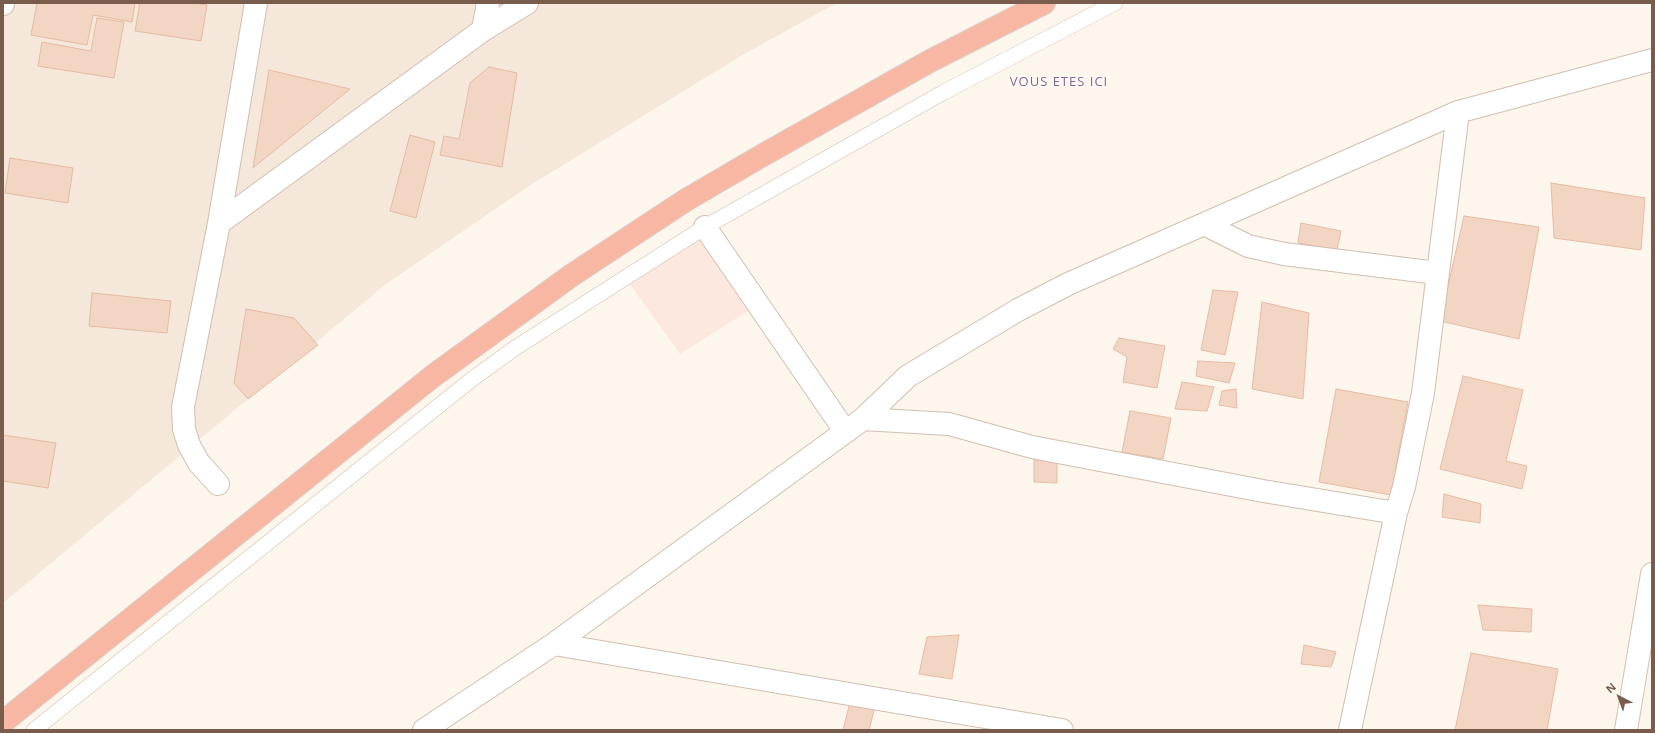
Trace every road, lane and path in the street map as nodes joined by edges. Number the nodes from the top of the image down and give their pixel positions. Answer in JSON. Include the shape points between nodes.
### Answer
{"nodes":[{"id":1,"x":256,"y":3,"type":"edge"},
{"id":2,"x":488,"y":3,"type":"edge"},
{"id":3,"x":527,"y":3,"type":"edge"},
{"id":4,"x":1044,"y":3,"type":"edge"},
{"id":5,"x":1115,"y":3,"type":"edge"},
{"id":6,"x":483,"y":30,"type":"junction"},
{"id":7,"x":1652,"y":60,"type":"edge"},
{"id":8,"x":1458,"y":112,"type":"junction"},
{"id":9,"x":219,"y":223,"type":"junction"},
{"id":10,"x":1204,"y":224,"type":"junction"},
{"id":11,"x":705,"y":227,"type":"junction"},
{"id":12,"x":1437,"y":273,"type":"junction"},
{"id":13,"x":854,"y":425,"type":"junction"},
{"id":14,"x":218,"y":484,"type":"dead end"},
{"id":15,"x":1396,"y":513,"type":"junction"},
{"id":16,"x":1652,"y":574,"type":"edge"},
{"id":17,"x":554,"y":644,"type":"junction"},
{"id":18,"x":3,"y":722,"type":"edge"},
{"id":19,"x":34,"y":730,"type":"edge"},
{"id":20,"x":424,"y":730,"type":"edge"},
{"id":21,"x":1062,"y":730,"type":"edge"},
{"id":22,"x":1350,"y":730,"type":"edge"},
{"id":23,"x":1626,"y":730,"type":"edge"}],
"edges":[{"from":1,"to":9,"type":"street"},
{"from":2,"to":6,"type":"street"},
{"from":3,"to":6,"type":"street"},
{"from":4,"to":18,"type":"highway","via":[[930,61],[763,155],[686,200],[572,275],[434,376]]},
{"from":5,"to":11,"type":"lane","via":[[944,92]]},
{"from":6,"to":9,"type":"street"},
{"from":7,"to":8,"type":"street"},
{"from":8,"to":10,"type":"street"},
{"from":8,"to":12,"type":"street"},
{"from":9,"to":14,"type":"street","via":[[183,406],[184,429],[189,445],[199,463]]},
{"from":10,"to":12,"type":"street","via":[[1248,246],[1284,254]]},
{"from":10,"to":13,"type":"street","via":[[1068,284],[1018,310],[908,376]]},
{"from":11,"to":13,"type":"street"},
{"from":11,"to":19,"type":"lane","via":[[515,348],[471,380]]},
{"from":12,"to":15,"type":"street","via":[[1423,393],[1404,487]]},
{"from":13,"to":15,"type":"street","via":[[949,424],[1032,447],[1263,491]]},
{"from":13,"to":17,"type":"street"},
{"from":15,"to":22,"type":"street"},
{"from":16,"to":23,"type":"street"},
{"from":17,"to":20,"type":"street"},
{"from":17,"to":21,"type":"street"}]}
